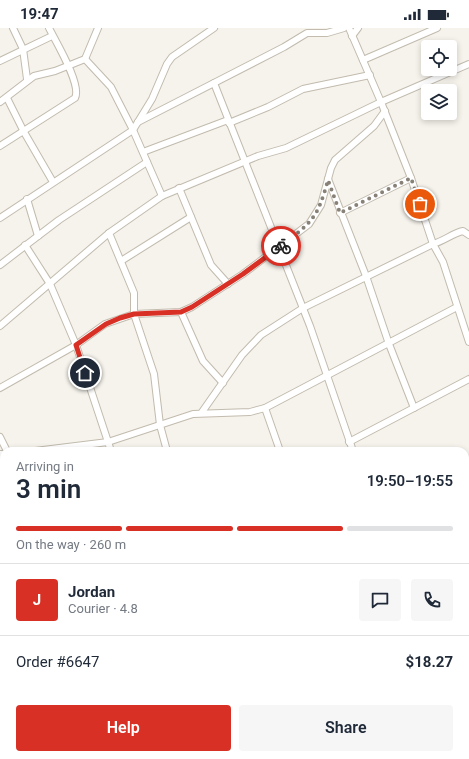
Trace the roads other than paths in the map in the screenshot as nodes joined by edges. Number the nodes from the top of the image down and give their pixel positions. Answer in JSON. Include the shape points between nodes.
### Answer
{"nodes":[{"id":1,"x":13,"y":28,"type":"edge"},
{"id":2,"x":49,"y":28,"type":"edge"},
{"id":3,"x":98,"y":28,"type":"edge"},
{"id":4,"x":214,"y":28,"type":"edge"},
{"id":5,"x":344,"y":28,"type":"edge"},
{"id":6,"x":349,"y":28,"type":"edge"},
{"id":7,"x":358,"y":28,"type":"edge"},
{"id":8,"x":437,"y":28,"type":"edge"},
{"id":9,"x":52,"y":36,"type":"junction"},
{"id":10,"x":352,"y":36,"type":"junction"},
{"id":11,"x":23,"y":49,"type":"junction"},
{"id":12,"x":85,"y":59,"type":"junction"},
{"id":13,"x":363,"y":60,"type":"junction"},
{"id":14,"x":0,"y":61,"type":"edge"},
{"id":15,"x":469,"y":64,"type":"edge"},
{"id":16,"x":68,"y":67,"type":"junction"},
{"id":17,"x":370,"y":75,"type":"junction"},
{"id":18,"x":27,"y":79,"type":"junction"},
{"id":19,"x":214,"y":84,"type":"junction"},
{"id":20,"x":7,"y":98,"type":"junction"},
{"id":21,"x":0,"y":102,"type":"edge"},
{"id":22,"x":381,"y":102,"type":"junction"},
{"id":23,"x":385,"y":111,"type":"junction"},
{"id":24,"x":228,"y":121,"type":"junction"},
{"id":25,"x":138,"y":123,"type":"junction"},
{"id":26,"x":133,"y":130,"type":"junction"},
{"id":27,"x":24,"y":132,"type":"junction"},
{"id":28,"x":0,"y":146,"type":"edge"},
{"id":29,"x":143,"y":152,"type":"junction"},
{"id":30,"x":147,"y":162,"type":"junction"},
{"id":31,"x":246,"y":162,"type":"junction"},
{"id":32,"x":411,"y":178,"type":"junction"},
{"id":33,"x":328,"y":180,"type":"junction"},
{"id":34,"x":53,"y":182,"type":"junction"},
{"id":35,"x":179,"y":188,"type":"junction"},
{"id":36,"x":162,"y":196,"type":"junction"},
{"id":37,"x":27,"y":199,"type":"junction"},
{"id":38,"x":340,"y":213,"type":"junction"},
{"id":39,"x":191,"y":217,"type":"junction"},
{"id":40,"x":0,"y":218,"type":"edge"},
{"id":41,"x":109,"y":233,"type":"junction"},
{"id":42,"x":469,"y":235,"type":"edge"},
{"id":43,"x":38,"y":236,"type":"junction"},
{"id":44,"x":433,"y":244,"type":"junction"},
{"id":45,"x":25,"y":246,"type":"junction"},
{"id":46,"x":280,"y":247,"type":"junction"},
{"id":47,"x":121,"y":261,"type":"junction"},
{"id":48,"x":0,"y":265,"type":"edge"},
{"id":49,"x":366,"y":276,"type":"junction"},
{"id":50,"x":50,"y":284,"type":"junction"},
{"id":51,"x":228,"y":284,"type":"junction"},
{"id":52,"x":457,"y":307,"type":"junction"},
{"id":53,"x":303,"y":308,"type":"junction"},
{"id":54,"x":181,"y":312,"type":"junction"},
{"id":55,"x":134,"y":314,"type":"junction"},
{"id":56,"x":0,"y":326,"type":"edge"},
{"id":57,"x":469,"y":342,"type":"edge"},
{"id":58,"x":389,"y":344,"type":"junction"},
{"id":59,"x":76,"y":345,"type":"junction"},
{"id":60,"x":326,"y":376,"type":"junction"},
{"id":61,"x":469,"y":379,"type":"edge"},
{"id":62,"x":223,"y":383,"type":"junction"},
{"id":63,"x":0,"y":388,"type":"edge"},
{"id":64,"x":265,"y":408,"type":"junction"},
{"id":65,"x":414,"y":408,"type":"junction"},
{"id":66,"x":202,"y":412,"type":"junction"},
{"id":67,"x":160,"y":425,"type":"junction"},
{"id":68,"x":0,"y":437,"type":"edge"},
{"id":69,"x":108,"y":442,"type":"junction"},
{"id":70,"x":349,"y":442,"type":"junction"},
{"id":71,"x":5,"y":447,"type":"edge"},
{"id":72,"x":74,"y":447,"type":"edge"},
{"id":73,"x":110,"y":447,"type":"edge"},
{"id":74,"x":166,"y":447,"type":"edge"},
{"id":75,"x":279,"y":447,"type":"edge"},
{"id":76,"x":351,"y":447,"type":"edge"}],
"edges":[{"from":1,"to":11,"type":"street"},
{"from":2,"to":9,"type":"street"},
{"from":3,"to":12,"type":"street"},
{"from":4,"to":25,"type":"street","via":[[172,57]]},
{"from":5,"to":19,"type":"street","via":[[327,33],[307,33]]},
{"from":6,"to":10,"type":"street"},
{"from":7,"to":10,"type":"street"},
{"from":8,"to":13,"type":"street"},
{"from":9,"to":11,"type":"street"},
{"from":9,"to":16,"type":"street"},
{"from":10,"to":13,"type":"street"},
{"from":11,"to":14,"type":"street"},
{"from":11,"to":18,"type":"street"},
{"from":12,"to":16,"type":"street"},
{"from":12,"to":26,"type":"street","via":[[107,81]]},
{"from":13,"to":17,"type":"street"},
{"from":15,"to":22,"type":"street"},
{"from":16,"to":18,"type":"street"},
{"from":16,"to":27,"type":"street","via":[[77,89],[75,98]]},
{"from":17,"to":22,"type":"street"},
{"from":17,"to":24,"type":"street","via":[[303,89],[268,107]]},
{"from":18,"to":20,"type":"street"},
{"from":19,"to":24,"type":"street"},
{"from":19,"to":25,"type":"street"},
{"from":20,"to":21,"type":"street"},
{"from":20,"to":27,"type":"street"},
{"from":22,"to":23,"type":"street"},
{"from":22,"to":31,"type":"street","via":[[286,148]]},
{"from":23,"to":32,"type":"street"},
{"from":23,"to":33,"type":"street","via":[[374,126],[335,160]]},
{"from":24,"to":29,"type":"street"},
{"from":24,"to":31,"type":"street"},
{"from":25,"to":26,"type":"street"},
{"from":26,"to":29,"type":"street"},
{"from":26,"to":34,"type":"street"},
{"from":27,"to":28,"type":"street"},
{"from":27,"to":34,"type":"street"},
{"from":29,"to":30,"type":"street"},
{"from":30,"to":36,"type":"street"},
{"from":30,"to":43,"type":"street"},
{"from":31,"to":35,"type":"street"},
{"from":31,"to":46,"type":"street"},
{"from":32,"to":38,"type":"street"},
{"from":32,"to":44,"type":"street"},
{"from":33,"to":38,"type":"street"},
{"from":33,"to":46,"type":"street","via":[[316,216]]},
{"from":34,"to":37,"type":"street"},
{"from":35,"to":36,"type":"street"},
{"from":35,"to":39,"type":"street"},
{"from":36,"to":41,"type":"street"},
{"from":37,"to":40,"type":"street"},
{"from":37,"to":43,"type":"street"},
{"from":38,"to":49,"type":"street"},
{"from":39,"to":47,"type":"street"},
{"from":39,"to":51,"type":"street","via":[[211,265]]},
{"from":41,"to":47,"type":"street"},
{"from":41,"to":50,"type":"street"},
{"from":42,"to":44,"type":"street","via":[[460,231],[444,241]]},
{"from":43,"to":45,"type":"street"},
{"from":44,"to":49,"type":"street"},
{"from":44,"to":52,"type":"street","via":[[444,262]]},
{"from":45,"to":48,"type":"street"},
{"from":45,"to":50,"type":"street"},
{"from":46,"to":51,"type":"street"},
{"from":46,"to":53,"type":"street"},
{"from":47,"to":55,"type":"street","via":[[134,293]]},
{"from":49,"to":53,"type":"street"},
{"from":49,"to":58,"type":"street"},
{"from":50,"to":56,"type":"street"},
{"from":50,"to":59,"type":"street"},
{"from":51,"to":54,"type":"street"},
{"from":52,"to":57,"type":"street"},
{"from":52,"to":58,"type":"street"},
{"from":53,"to":60,"type":"street"},
{"from":53,"to":62,"type":"street","via":[[261,334]]},
{"from":54,"to":55,"type":"street"},
{"from":54,"to":62,"type":"street","via":[[203,361]]},
{"from":55,"to":59,"type":"street","via":[[106,324]]},
{"from":55,"to":67,"type":"street","via":[[154,374]]},
{"from":58,"to":60,"type":"street"},
{"from":58,"to":65,"type":"street"},
{"from":59,"to":63,"type":"street"},
{"from":59,"to":69,"type":"street"},
{"from":60,"to":64,"type":"street"},
{"from":60,"to":70,"type":"street"},
{"from":61,"to":65,"type":"street"},
{"from":62,"to":66,"type":"street"},
{"from":64,"to":66,"type":"street","via":[[250,412]]},
{"from":64,"to":75,"type":"street"},
{"from":65,"to":70,"type":"street"},
{"from":66,"to":67,"type":"street"},
{"from":67,"to":69,"type":"street"},
{"from":67,"to":74,"type":"street"},
{"from":68,"to":71,"type":"street"},
{"from":69,"to":72,"type":"street"},
{"from":69,"to":73,"type":"street"},
{"from":70,"to":76,"type":"street"}]}
